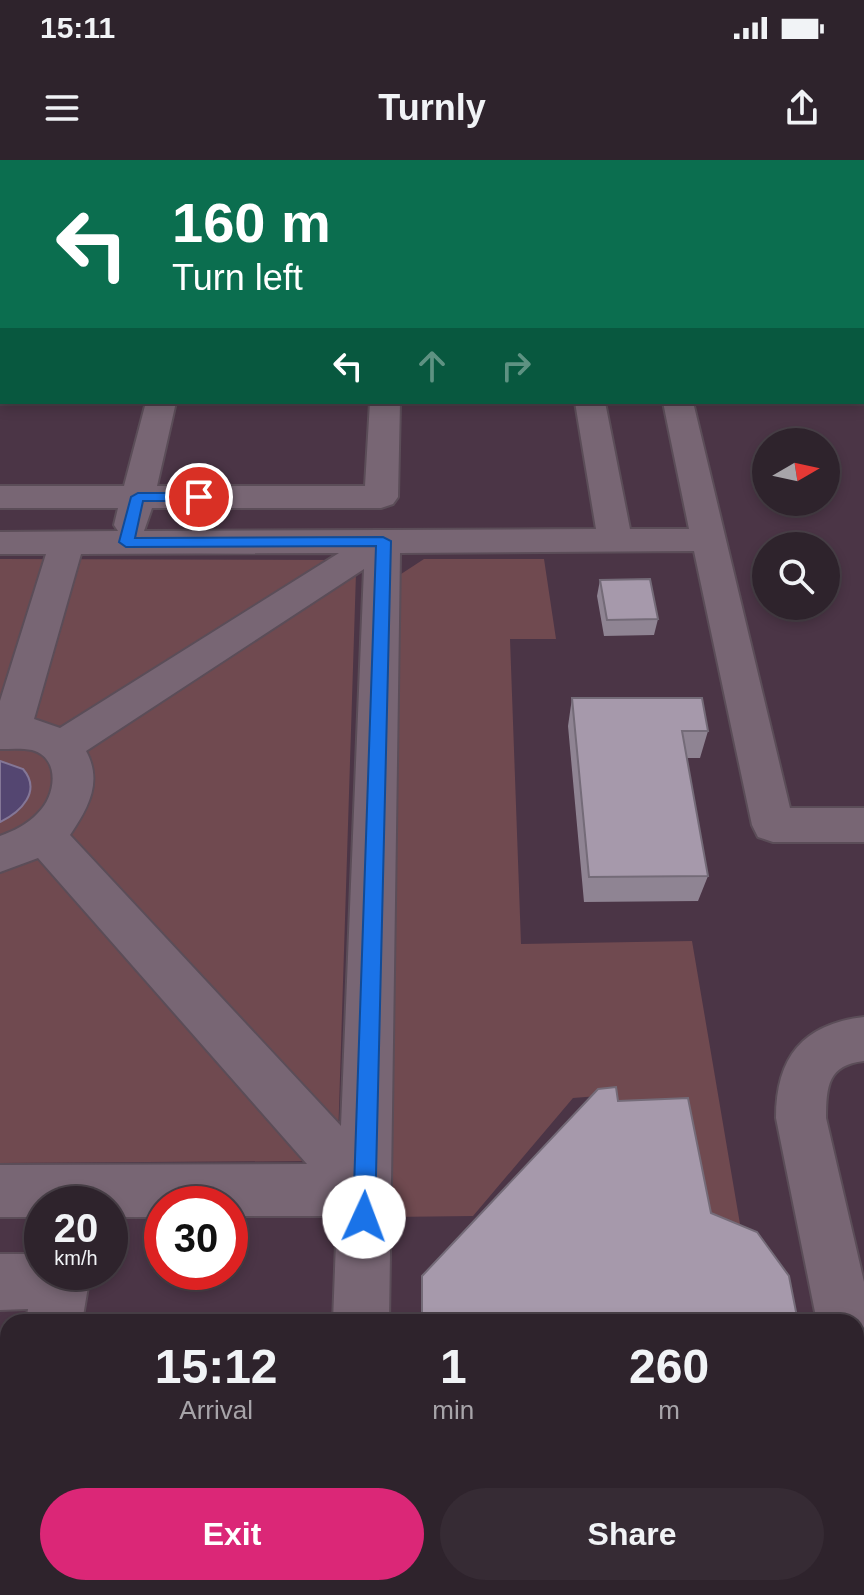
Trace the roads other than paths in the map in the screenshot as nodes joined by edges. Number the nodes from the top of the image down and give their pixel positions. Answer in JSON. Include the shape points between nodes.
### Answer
{"nodes":[{"id":1,"x":161,"y":404,"type":"edge"},
{"id":2,"x":385,"y":404,"type":"edge"},
{"id":3,"x":590,"y":404,"type":"edge"},
{"id":4,"x":678,"y":404,"type":"edge"},
{"id":5,"x":0,"y":497,"type":"edge"},
{"id":6,"x":138,"y":497,"type":"junction"},
{"id":7,"x":709,"y":540,"type":"junction"},
{"id":8,"x":383,"y":541,"type":"junction"},
{"id":9,"x":615,"y":541,"type":"junction"},
{"id":10,"x":126,"y":542,"type":"junction"},
{"id":11,"x":0,"y":543,"type":"edge"},
{"id":12,"x":67,"y":543,"type":"junction"},
{"id":13,"x":5,"y":734,"type":"edge"},
{"id":14,"x":60,"y":748,"type":"junction"},
{"id":15,"x":864,"y":825,"type":"edge"},
{"id":16,"x":44,"y":835,"type":"junction"},
{"id":17,"x":0,"y":854,"type":"edge"},
{"id":18,"x":864,"y":1039,"type":"edge"},
{"id":19,"x":365,"y":1190,"type":"junction"},
{"id":20,"x":0,"y":1191,"type":"edge"},
{"id":21,"x":0,"y":1282,"type":"edge"},
{"id":22,"x":55,"y":1314,"type":"edge"},
{"id":23,"x":361,"y":1314,"type":"edge"},
{"id":24,"x":843,"y":1314,"type":"edge"}],
"edges":[{"from":1,"to":6,"type":"street"},
{"from":2,"to":6,"type":"street","via":[[381,497]]},
{"from":3,"to":9,"type":"street"},
{"from":4,"to":7,"type":"street"},
{"from":5,"to":6,"type":"street"},
{"from":6,"to":10,"type":"street"},
{"from":7,"to":9,"type":"street"},
{"from":7,"to":15,"type":"street","via":[[773,825]]},
{"from":8,"to":9,"type":"street"},
{"from":8,"to":10,"type":"street"},
{"from":8,"to":14,"type":"street"},
{"from":8,"to":19,"type":"street"},
{"from":10,"to":12,"type":"street"},
{"from":11,"to":12,"type":"street"},
{"from":12,"to":13,"type":"street"},
{"from":13,"to":14,"type":"street","via":[[46,739]]},
{"from":14,"to":16,"type":"street","via":[[71,759],[76,789],[70,806]]},
{"from":16,"to":17,"type":"street"},
{"from":16,"to":19,"type":"street"},
{"from":18,"to":24,"type":"street","via":[[833,1046],[816,1058],[799,1095]]},
{"from":19,"to":20,"type":"street"},
{"from":19,"to":23,"type":"street"},
{"from":21,"to":22,"type":"street","via":[[61,1281]]}]}
